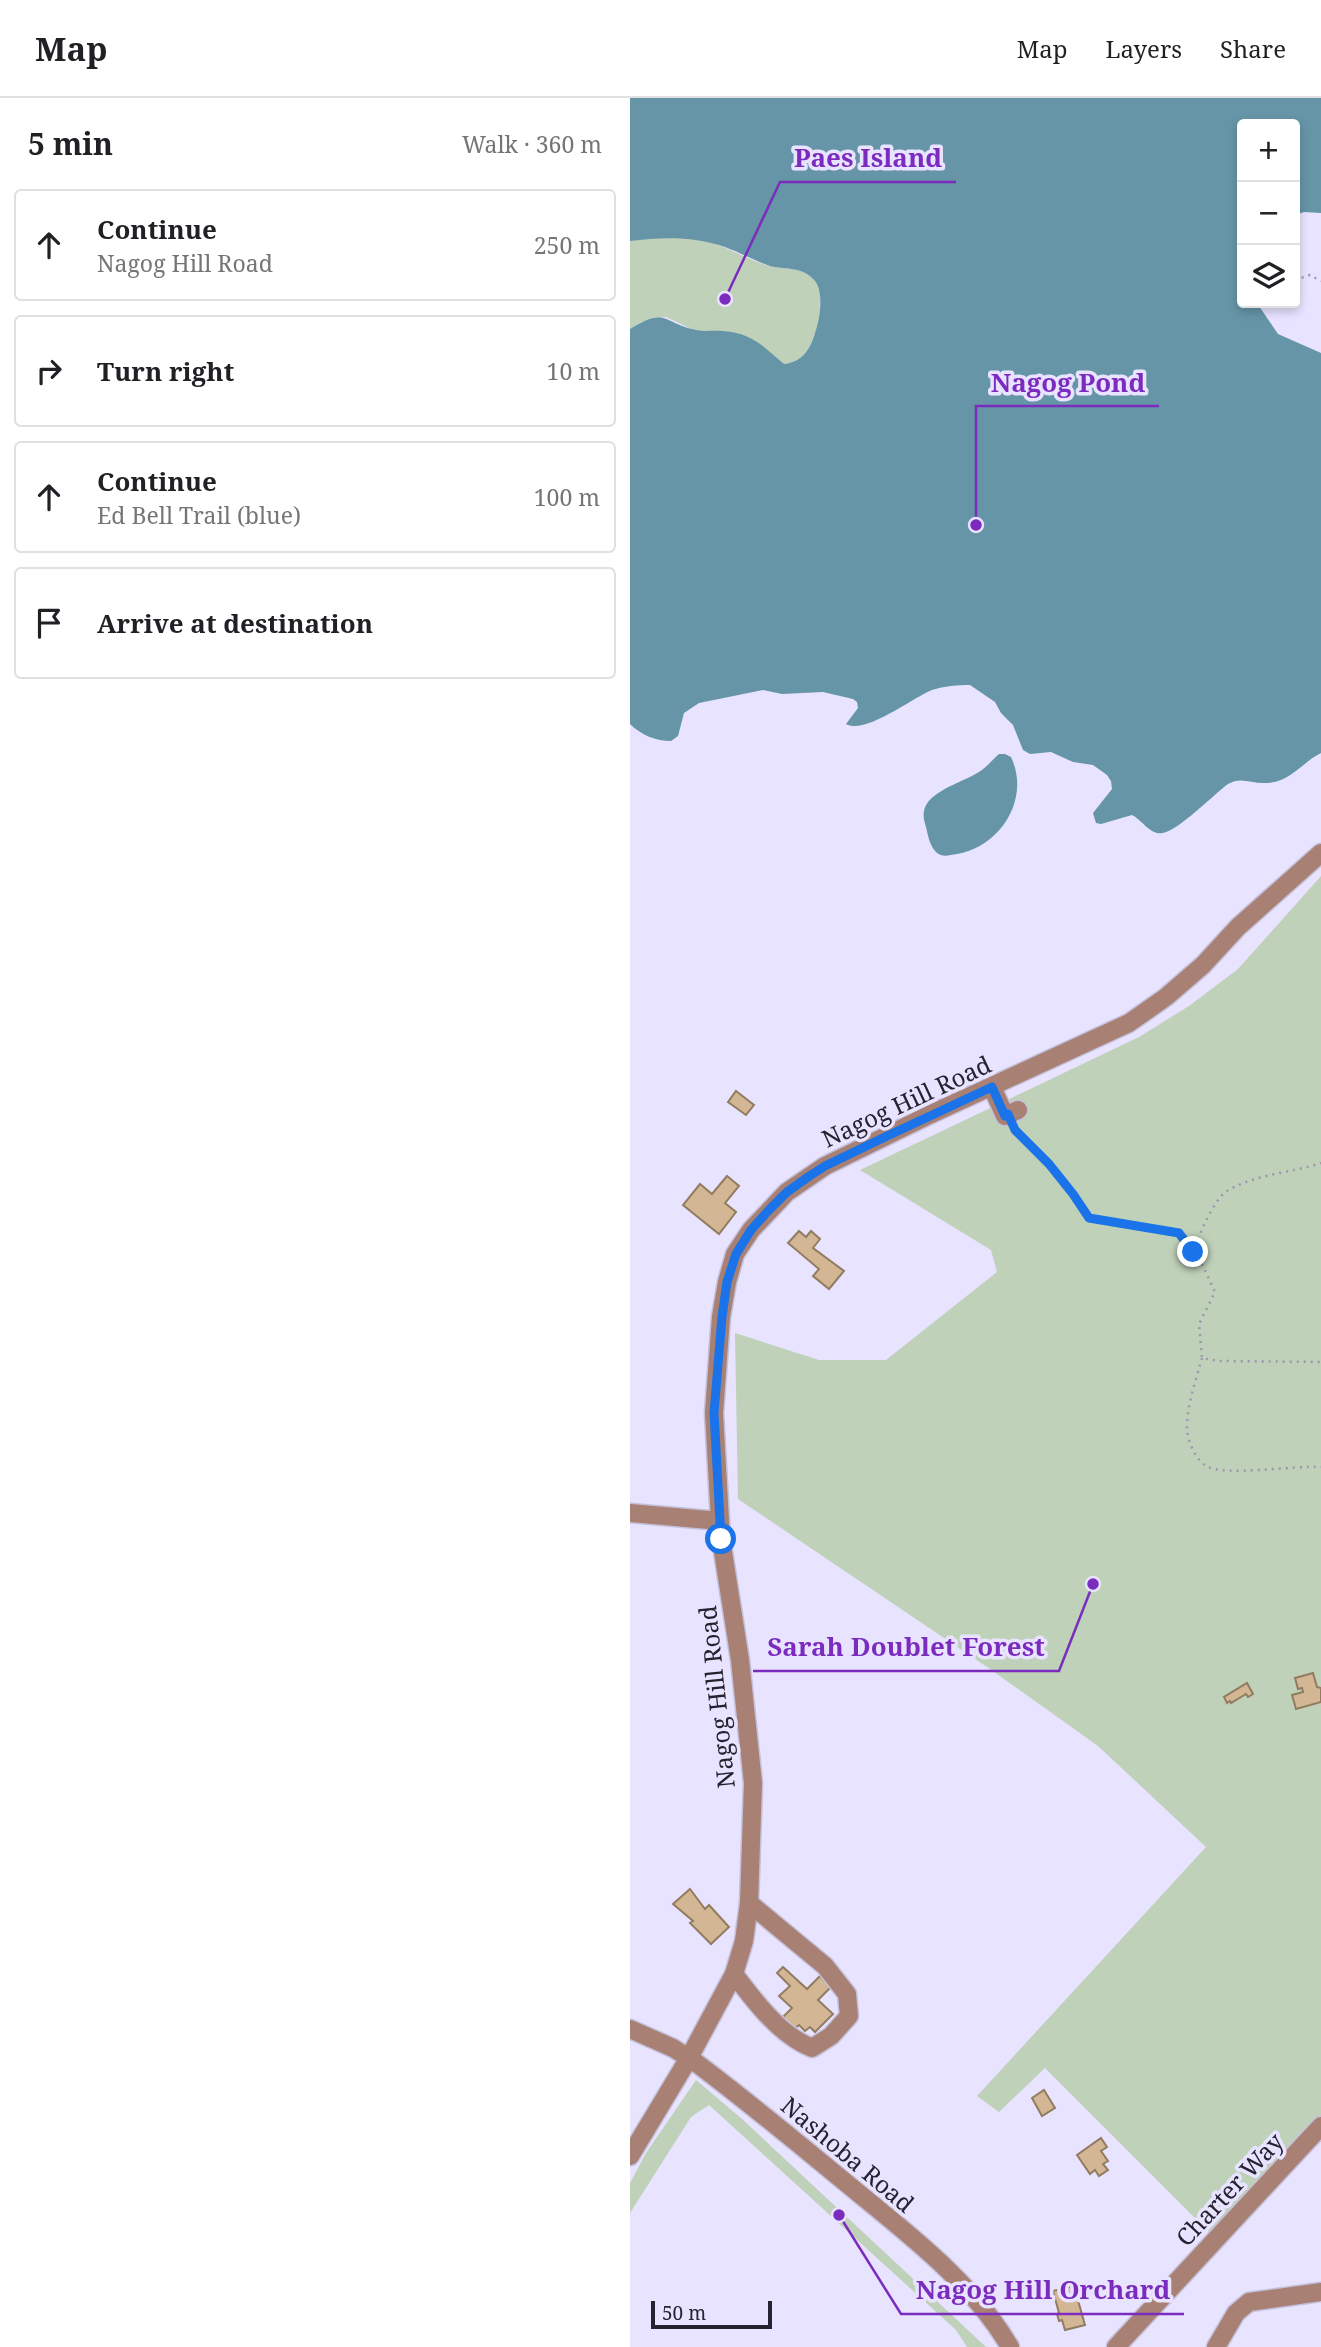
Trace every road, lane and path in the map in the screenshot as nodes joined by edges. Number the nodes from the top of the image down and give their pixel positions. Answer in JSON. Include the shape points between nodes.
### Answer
{"nodes":[{"id":1,"x":1300,"y":278,"type":"edge"},
{"id":2,"x":1321,"y":281,"type":"edge"},
{"id":3,"x":1321,"y":853,"type":"edge"},
{"id":4,"x":992,"y":1087,"type":"junction"},
{"id":5,"x":1013,"y":1112,"type":"joint"},
{"id":6,"x":1321,"y":1163,"type":"edge"},
{"id":7,"x":1193,"y":1252,"type":"junction"},
{"id":8,"x":1202,"y":1358,"type":"junction"},
{"id":9,"x":1321,"y":1362,"type":"edge"},
{"id":10,"x":1321,"y":1467,"type":"edge"},
{"id":11,"x":630,"y":1513,"type":"edge"},
{"id":12,"x":720,"y":1521,"type":"junction"},
{"id":13,"x":749,"y":1903,"type":"junction"},
{"id":14,"x":734,"y":1974,"type":"junction"},
{"id":15,"x":630,"y":2029,"type":"edge"},
{"id":16,"x":690,"y":2058,"type":"junction"},
{"id":17,"x":1321,"y":2126,"type":"edge"},
{"id":18,"x":630,"y":2156,"type":"edge"},
{"id":19,"x":1321,"y":2292,"type":"edge"},
{"id":20,"x":1010,"y":2347,"type":"edge"},
{"id":21,"x":1116,"y":2347,"type":"edge"},
{"id":22,"x":1216,"y":2347,"type":"edge"}],
"edges":[{"from":1,"to":2,"type":"path","via":[[1310,275]]},
{"from":3,"to":4,"type":"street","name":"Nagog Hill Road","via":[[1166,997],[1129,1023]]},
{"from":4,"to":5,"type":"street","via":[[1005,1116]]},
{"from":4,"to":12,"type":"street","name":"Nagog Hill Road","via":[[816,1172],[787,1192],[751,1230],[736,1254],[727,1282],[717,1361],[714,1413]]},
{"from":5,"to":7,"type":"path","via":[[1015,1130],[1049,1164],[1089,1218],[1179,1233]]},
{"from":6,"to":7,"type":"path","via":[[1225,1192],[1202,1227]]},
{"from":7,"to":8,"type":"path","via":[[1215,1292],[1199,1324]]},
{"from":8,"to":9,"type":"path"},
{"from":8,"to":10,"type":"path","via":[[1187,1429],[1194,1452],[1207,1466],[1227,1470]]},
{"from":11,"to":12,"type":"street"},
{"from":12,"to":13,"type":"street","name":"Nagog Hill Road","via":[[753,1783]]},
{"from":13,"to":14,"type":"street","name":"Nagog Hill Road"},
{"from":13,"to":14,"type":"street","via":[[825,1966],[847,1994],[849,2016],[812,2048],[799,2043],[756,2004]]},
{"from":14,"to":16,"type":"street","name":"Nagog Hill Road"},
{"from":15,"to":16,"type":"street","name":"Nashoba Road"},
{"from":16,"to":18,"type":"street","name":"Nagog Hill Road"},
{"from":16,"to":20,"type":"street","name":"Nashoba Road","via":[[957,2279]]},
{"from":17,"to":21,"type":"street","name":"Charter Way"},
{"from":19,"to":22,"type":"street","via":[[1249,2301],[1241,2306]]}]}
